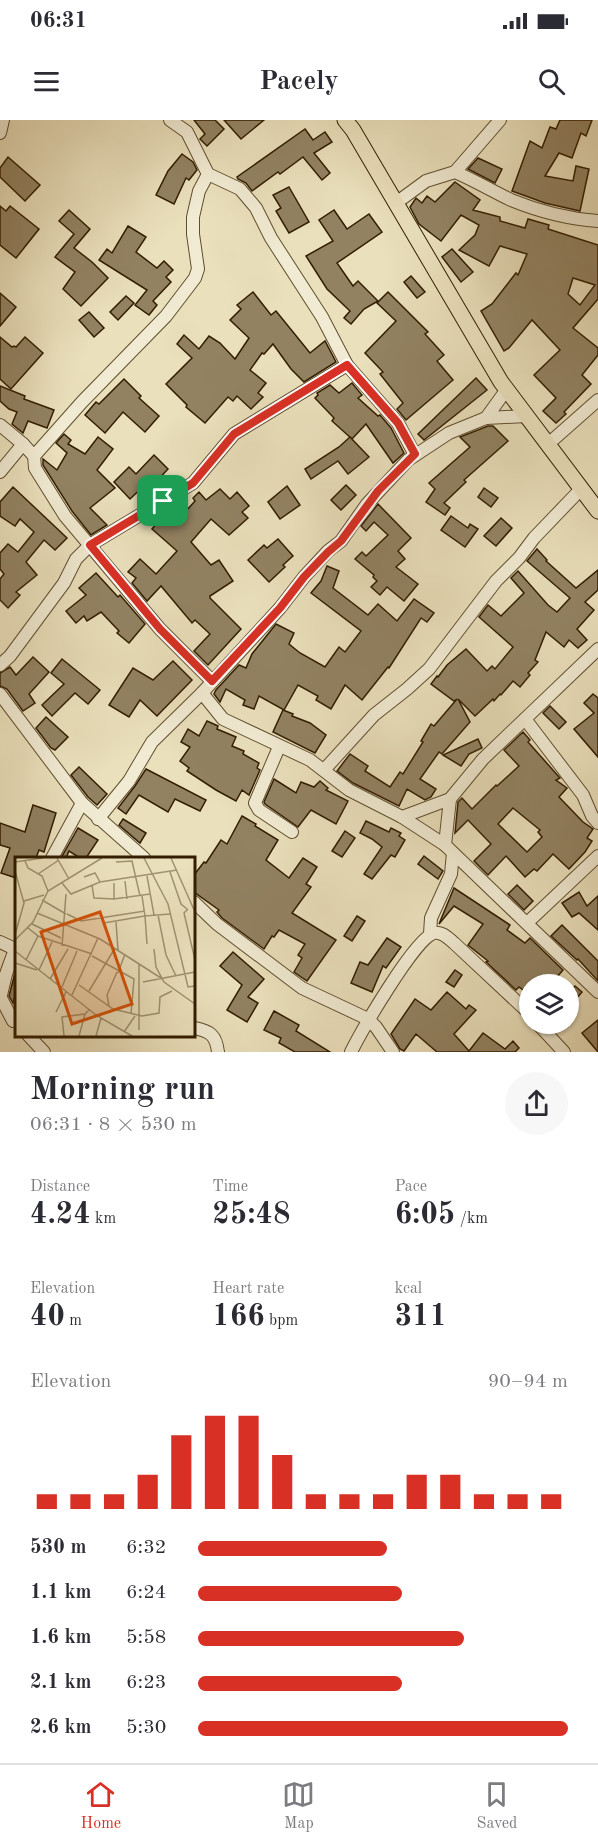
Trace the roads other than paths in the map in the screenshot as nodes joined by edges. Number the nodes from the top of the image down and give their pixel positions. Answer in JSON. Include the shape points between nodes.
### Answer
{"nodes":[{"id":1,"x":3,"y":120,"type":"edge"},
{"id":2,"x":170,"y":120,"type":"edge"},
{"id":3,"x":345,"y":120,"type":"edge"},
{"id":4,"x":500,"y":120,"type":"edge"},
{"id":5,"x":0,"y":133,"type":"edge"},
{"id":6,"x":455,"y":172,"type":"junction"},
{"id":7,"x":208,"y":174,"type":"junction"},
{"id":8,"x":396,"y":203,"type":"junction"},
{"id":9,"x":598,"y":220,"type":"edge"},
{"id":10,"x":347,"y":365,"type":"junction"},
{"id":11,"x":507,"y":389,"type":"junction"},
{"id":12,"x":598,"y":400,"type":"edge"},
{"id":13,"x":526,"y":416,"type":"junction"},
{"id":14,"x":486,"y":418,"type":"junction"},
{"id":15,"x":0,"y":425,"type":"edge"},
{"id":16,"x":23,"y":444,"type":"junction"},
{"id":17,"x":547,"y":445,"type":"junction"},
{"id":18,"x":415,"y":454,"type":"junction"},
{"id":19,"x":34,"y":456,"type":"junction"},
{"id":20,"x":0,"y":472,"type":"edge"},
{"id":21,"x":581,"y":489,"type":"junction"},
{"id":22,"x":598,"y":511,"type":"edge"},
{"id":23,"x":90,"y":545,"type":"junction"},
{"id":24,"x":598,"y":649,"type":"edge"},
{"id":25,"x":0,"y":665,"type":"edge"},
{"id":26,"x":212,"y":681,"type":"junction"},
{"id":27,"x":202,"y":693,"type":"junction"},
{"id":28,"x":0,"y":694,"type":"edge"},
{"id":29,"x":525,"y":719,"type":"junction"},
{"id":30,"x":279,"y":747,"type":"junction"},
{"id":31,"x":324,"y":770,"type":"junction"},
{"id":32,"x":450,"y":799,"type":"junction"},
{"id":33,"x":82,"y":803,"type":"junction"},
{"id":34,"x":402,"y":817,"type":"junction"},
{"id":35,"x":98,"y":819,"type":"junction"},
{"id":36,"x":598,"y":823,"type":"edge"},
{"id":37,"x":292,"y":832,"type":"dead end"},
{"id":38,"x":449,"y":849,"type":"junction"},
{"id":39,"x":598,"y":856,"type":"edge"},
{"id":40,"x":53,"y":857,"type":"edge"},
{"id":41,"x":143,"y":857,"type":"edge"},
{"id":42,"x":195,"y":903,"type":"edge"},
{"id":43,"x":527,"y":923,"type":"junction"},
{"id":44,"x":430,"y":934,"type":"junction"},
{"id":45,"x":0,"y":942,"type":"edge"},
{"id":46,"x":15,"y":948,"type":"edge"},
{"id":47,"x":15,"y":951,"type":"edge"},
{"id":48,"x":598,"y":992,"type":"edge"},
{"id":49,"x":0,"y":999,"type":"edge"},
{"id":50,"x":519,"y":1004,"type":"edge"},
{"id":51,"x":0,"y":1017,"type":"edge"},
{"id":52,"x":368,"y":1019,"type":"junction"},
{"id":53,"x":15,"y":1021,"type":"edge"},
{"id":54,"x":195,"y":1028,"type":"edge"},
{"id":55,"x":547,"y":1034,"type":"edge"},
{"id":56,"x":30,"y":1037,"type":"edge"},
{"id":57,"x":44,"y":1052,"type":"edge"},
{"id":58,"x":218,"y":1052,"type":"edge"},
{"id":59,"x":351,"y":1052,"type":"edge"},
{"id":60,"x":393,"y":1052,"type":"edge"},
{"id":61,"x":564,"y":1052,"type":"edge"}],
"edges":[{"from":1,"to":5,"type":"street"},
{"from":2,"to":7,"type":"street","via":[[187,132]]},
{"from":3,"to":8,"type":"main road"},
{"from":4,"to":6,"type":"street"},
{"from":6,"to":8,"type":"street","via":[[426,181]]},
{"from":6,"to":9,"type":"street","via":[[510,200],[565,216]]},
{"from":7,"to":10,"type":"street","via":[[240,189],[256,208]]},
{"from":7,"to":19,"type":"street","via":[[193,217],[198,269],[195,278],[159,324]]},
{"from":8,"to":11,"type":"main road"},
{"from":10,"to":18,"type":"street","via":[[398,423]]},
{"from":10,"to":23,"type":"street","via":[[234,434],[193,483]]},
{"from":11,"to":13,"type":"main road"},
{"from":11,"to":14,"type":"street"},
{"from":12,"to":17,"type":"street"},
{"from":13,"to":14,"type":"street"},
{"from":13,"to":17,"type":"main road"},
{"from":14,"to":18,"type":"street","via":[[449,433]]},
{"from":15,"to":16,"type":"street"},
{"from":16,"to":19,"type":"street"},
{"from":16,"to":20,"type":"street"},
{"from":17,"to":21,"type":"main road"},
{"from":18,"to":26,"type":"street"},
{"from":19,"to":23,"type":"street","via":[[43,484]]},
{"from":21,"to":22,"type":"main road"},
{"from":21,"to":31,"type":"street","via":[[496,581],[429,669],[374,715]]},
{"from":23,"to":25,"type":"street"},
{"from":23,"to":26,"type":"street","via":[[160,629]]},
{"from":24,"to":29,"type":"street"},
{"from":26,"to":27,"type":"street"},
{"from":27,"to":30,"type":"street","via":[[223,719]]},
{"from":27,"to":35,"type":"street","via":[[152,742],[129,781]]},
{"from":28,"to":33,"type":"street"},
{"from":29,"to":32,"type":"street","via":[[483,759]]},
{"from":29,"to":36,"type":"street","via":[[583,795]]},
{"from":30,"to":31,"type":"street"},
{"from":30,"to":37,"type":"street","via":[[255,803],[259,810]]},
{"from":31,"to":34,"type":"street","via":[[349,790]]},
{"from":32,"to":34,"type":"street"},
{"from":32,"to":38,"type":"street"},
{"from":33,"to":35,"type":"street"},
{"from":33,"to":40,"type":"street"},
{"from":34,"to":38,"type":"street"},
{"from":35,"to":41,"type":"street"},
{"from":38,"to":43,"type":"street"},
{"from":38,"to":44,"type":"street","via":[[451,874],[433,911]]},
{"from":39,"to":43,"type":"street"},
{"from":42,"to":52,"type":"street","via":[[302,988]]},
{"from":43,"to":48,"type":"street"},
{"from":44,"to":50,"type":"street","via":[[443,934]]},
{"from":44,"to":52,"type":"street"},
{"from":45,"to":46,"type":"street"},
{"from":47,"to":49,"type":"street"},
{"from":49,"to":53,"type":"street"},
{"from":51,"to":53,"type":"street"},
{"from":52,"to":59,"type":"street"},
{"from":52,"to":60,"type":"street"},
{"from":54,"to":58,"type":"street","via":[[214,1036]]},
{"from":55,"to":61,"type":"street"},
{"from":56,"to":57,"type":"street"}]}
